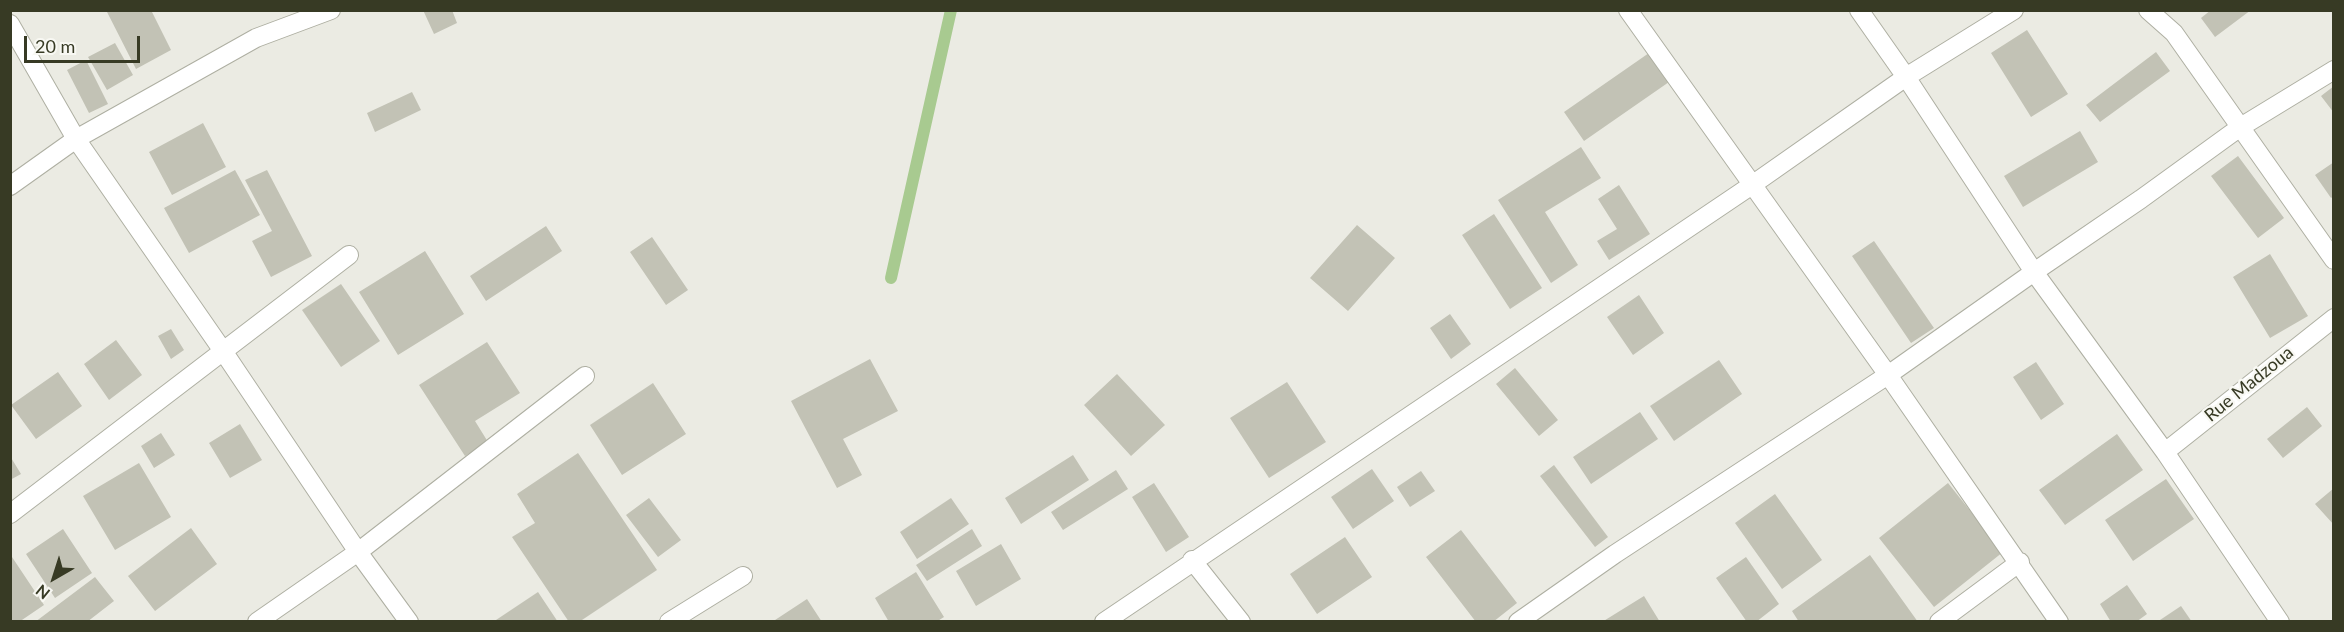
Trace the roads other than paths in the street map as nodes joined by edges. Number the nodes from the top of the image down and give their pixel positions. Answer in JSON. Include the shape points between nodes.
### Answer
{"nodes":[{"id":1,"x":331,"y":10,"type":"edge"},
{"id":2,"x":1628,"y":10,"type":"edge"},
{"id":3,"x":1859,"y":10,"type":"edge"},
{"id":4,"x":2014,"y":10,"type":"edge"},
{"id":5,"x":2148,"y":10,"type":"edge"},
{"id":6,"x":10,"y":24,"type":"edge"},
{"id":7,"x":2334,"y":69,"type":"edge"},
{"id":8,"x":1906,"y":77,"type":"junction"},
{"id":9,"x":2239,"y":128,"type":"junction"},
{"id":10,"x":76,"y":139,"type":"junction"},
{"id":11,"x":1752,"y":185,"type":"junction"},
{"id":12,"x":10,"y":186,"type":"edge"},
{"id":13,"x":349,"y":255,"type":"dead end"},
{"id":14,"x":2334,"y":260,"type":"edge"},
{"id":15,"x":2034,"y":272,"type":"junction"},
{"id":16,"x":2334,"y":318,"type":"edge"},
{"id":17,"x":223,"y":351,"type":"junction"},
{"id":18,"x":1888,"y":375,"type":"junction"},
{"id":19,"x":585,"y":376,"type":"dead end"},
{"id":20,"x":2165,"y":452,"type":"junction"},
{"id":21,"x":10,"y":514,"type":"edge"},
{"id":22,"x":358,"y":552,"type":"junction"},
{"id":23,"x":1192,"y":560,"type":"junction"},
{"id":24,"x":2020,"y":562,"type":"junction"},
{"id":25,"x":743,"y":576,"type":"dead end"},
{"id":26,"x":257,"y":621,"type":"edge"},
{"id":27,"x":409,"y":621,"type":"edge"},
{"id":28,"x":669,"y":621,"type":"edge"},
{"id":29,"x":1104,"y":621,"type":"edge"},
{"id":30,"x":1241,"y":621,"type":"edge"},
{"id":31,"x":1518,"y":621,"type":"edge"},
{"id":32,"x":1939,"y":621,"type":"edge"},
{"id":33,"x":2059,"y":621,"type":"edge"},
{"id":34,"x":2280,"y":621,"type":"edge"}],
"edges":[{"from":1,"to":10,"type":"street","via":[[256,38]]},
{"from":2,"to":11,"type":"street"},
{"from":3,"to":8,"type":"street"},
{"from":4,"to":8,"type":"street"},
{"from":5,"to":9,"type":"street","via":[[2174,33]]},
{"from":6,"to":10,"type":"street"},
{"from":7,"to":9,"type":"street"},
{"from":8,"to":11,"type":"street"},
{"from":8,"to":15,"type":"street"},
{"from":9,"to":14,"type":"street"},
{"from":9,"to":15,"type":"street"},
{"from":10,"to":12,"type":"street"},
{"from":10,"to":17,"type":"street"},
{"from":11,"to":18,"type":"street"},
{"from":11,"to":23,"type":"street"},
{"from":13,"to":17,"type":"street"},
{"from":15,"to":18,"type":"street"},
{"from":15,"to":20,"type":"street"},
{"from":16,"to":20,"type":"street","name":"Rue Madzoua"},
{"from":17,"to":21,"type":"street"},
{"from":17,"to":22,"type":"street"},
{"from":18,"to":24,"type":"street"},
{"from":18,"to":31,"type":"street"},
{"from":19,"to":22,"type":"street"},
{"from":20,"to":34,"type":"street"},
{"from":22,"to":26,"type":"street"},
{"from":22,"to":27,"type":"street"},
{"from":23,"to":29,"type":"street"},
{"from":23,"to":30,"type":"street"},
{"from":24,"to":32,"type":"street"},
{"from":24,"to":33,"type":"street"},
{"from":25,"to":28,"type":"street"}]}
